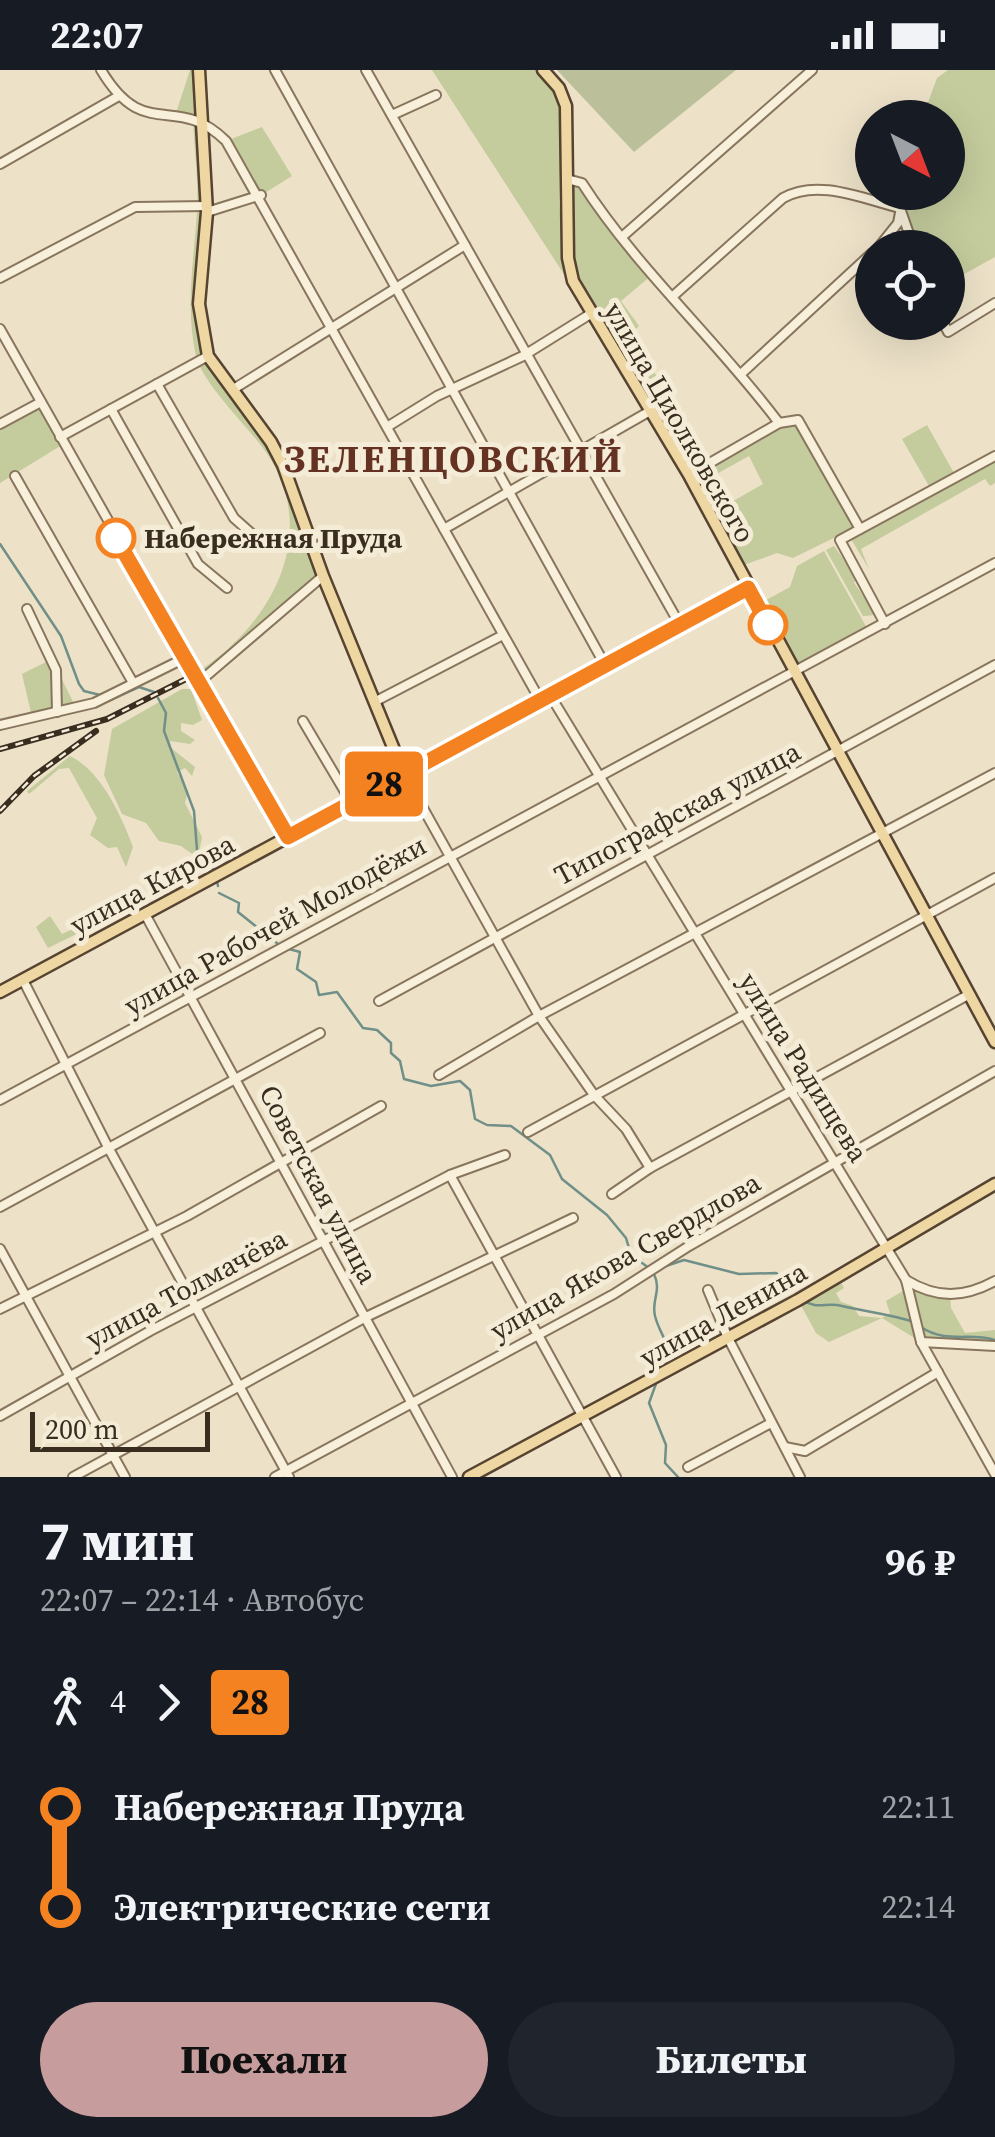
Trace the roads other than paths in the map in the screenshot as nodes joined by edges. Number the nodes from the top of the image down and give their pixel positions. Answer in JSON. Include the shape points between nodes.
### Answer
{"nodes":[{"id":1,"x":101,"y":70,"type":"edge"},
{"id":2,"x":200,"y":70,"type":"edge"},
{"id":3,"x":275,"y":70,"type":"edge"},
{"id":4,"x":366,"y":70,"type":"edge"},
{"id":5,"x":543,"y":70,"type":"edge"},
{"id":6,"x":812,"y":70,"type":"edge"},
{"id":7,"x":436,"y":94,"type":"dead end"},
{"id":8,"x":117,"y":97,"type":"junction"},
{"id":9,"x":392,"y":115,"type":"junction"},
{"id":10,"x":199,"y":118,"type":"junction"},
{"id":11,"x":0,"y":164,"type":"edge"},
{"id":12,"x":567,"y":179,"type":"junction"},
{"id":13,"x":260,"y":196,"type":"junction"},
{"id":14,"x":855,"y":197,"type":"edge"},
{"id":15,"x":207,"y":209,"type":"junction"},
{"id":16,"x":623,"y":236,"type":"junction"},
{"id":17,"x":465,"y":245,"type":"junction"},
{"id":18,"x":855,"y":269,"type":"edge"},
{"id":19,"x":0,"y":278,"type":"edge"},
{"id":20,"x":395,"y":288,"type":"junction"},
{"id":21,"x":672,"y":297,"type":"junction"},
{"id":22,"x":995,"y":303,"type":"edge"},
{"id":23,"x":592,"y":313,"type":"junction"},
{"id":24,"x":965,"y":322,"type":"edge"},
{"id":25,"x":330,"y":326,"type":"junction"},
{"id":26,"x":0,"y":328,"type":"edge"},
{"id":27,"x":528,"y":351,"type":"junction"},
{"id":28,"x":208,"y":356,"type":"junction"},
{"id":29,"x":742,"y":373,"type":"junction"},
{"id":30,"x":157,"y":384,"type":"junction"},
{"id":31,"x":232,"y":390,"type":"junction"},
{"id":32,"x":454,"y":392,"type":"junction"},
{"id":33,"x":41,"y":402,"type":"junction"},
{"id":34,"x":111,"y":409,"type":"junction"},
{"id":35,"x":650,"y":411,"type":"junction"},
{"id":36,"x":778,"y":423,"type":"junction"},
{"id":37,"x":0,"y":424,"type":"edge"},
{"id":38,"x":387,"y":427,"type":"junction"},
{"id":39,"x":60,"y":437,"type":"junction"},
{"id":40,"x":578,"y":451,"type":"junction"},
{"id":41,"x":995,"y":456,"type":"edge"},
{"id":42,"x":689,"y":475,"type":"junction"},
{"id":43,"x":15,"y":476,"type":"dead end"},
{"id":44,"x":510,"y":490,"type":"junction"},
{"id":45,"x":444,"y":529,"type":"junction"},
{"id":46,"x":860,"y":529,"type":"junction"},
{"id":47,"x":261,"y":542,"type":"dead end"},
{"id":48,"x":995,"y":564,"type":"edge"},
{"id":49,"x":322,"y":576,"type":"junction"},
{"id":50,"x":227,"y":588,"type":"dead end"},
{"id":51,"x":748,"y":588,"type":"junction"},
{"id":52,"x":27,"y":609,"type":"dead end"},
{"id":53,"x":885,"y":624,"type":"junction"},
{"id":54,"x":680,"y":625,"type":"junction"},
{"id":55,"x":504,"y":635,"type":"junction"},
{"id":56,"x":183,"y":659,"type":"junction"},
{"id":57,"x":995,"y":664,"type":"edge"},
{"id":58,"x":606,"y":665,"type":"junction"},
{"id":59,"x":794,"y":674,"type":"junction"},
{"id":60,"x":132,"y":682,"type":"junction"},
{"id":61,"x":198,"y":682,"type":"junction"},
{"id":62,"x":545,"y":698,"type":"junction"},
{"id":63,"x":376,"y":701,"type":"junction"},
{"id":64,"x":57,"y":712,"type":"junction"},
{"id":65,"x":303,"y":721,"type":"dead end"},
{"id":66,"x":0,"y":724,"type":"edge"},
{"id":67,"x":837,"y":752,"type":"junction"},
{"id":68,"x":404,"y":774,"type":"junction"},
{"id":69,"x":600,"y":774,"type":"junction"},
{"id":70,"x":995,"y":774,"type":"edge"},
{"id":71,"x":351,"y":802,"type":"junction"},
{"id":72,"x":288,"y":837,"type":"junction"},
{"id":73,"x":883,"y":837,"type":"junction"},
{"id":74,"x":647,"y":855,"type":"junction"},
{"id":75,"x":447,"y":857,"type":"junction"},
{"id":76,"x":995,"y":878,"type":"edge"},
{"id":77,"x":145,"y":914,"type":"junction"},
{"id":78,"x":927,"y":917,"type":"junction"},
{"id":79,"x":695,"y":935,"type":"junction"},
{"id":80,"x":493,"y":938,"type":"junction"},
{"id":81,"x":23,"y":980,"type":"junction"},
{"id":82,"x":0,"y":992,"type":"edge"},
{"id":83,"x":968,"y":995,"type":"junction"},
{"id":84,"x":191,"y":998,"type":"junction"},
{"id":85,"x":379,"y":1001,"type":"dead end"},
{"id":86,"x":745,"y":1014,"type":"junction"},
{"id":87,"x":539,"y":1016,"type":"junction"},
{"id":88,"x":320,"y":1034,"type":"dead end"},
{"id":89,"x":995,"y":1042,"type":"edge"},
{"id":90,"x":64,"y":1066,"type":"junction"},
{"id":91,"x":995,"y":1071,"type":"edge"},
{"id":92,"x":439,"y":1075,"type":"dead end"},
{"id":93,"x":237,"y":1079,"type":"junction"},
{"id":94,"x":792,"y":1089,"type":"junction"},
{"id":95,"x":594,"y":1095,"type":"junction"},
{"id":96,"x":0,"y":1100,"type":"edge"},
{"id":97,"x":381,"y":1106,"type":"dead end"},
{"id":98,"x":528,"y":1132,"type":"dead end"},
{"id":99,"x":109,"y":1150,"type":"junction"},
{"id":100,"x":505,"y":1155,"type":"dead end"},
{"id":101,"x":281,"y":1160,"type":"junction"},
{"id":102,"x":836,"y":1162,"type":"junction"},
{"id":103,"x":650,"y":1168,"type":"junction"},
{"id":104,"x":450,"y":1174,"type":"junction"},
{"id":105,"x":995,"y":1184,"type":"edge"},
{"id":106,"x":612,"y":1194,"type":"dead end"},
{"id":107,"x":0,"y":1206,"type":"edge"},
{"id":108,"x":573,"y":1218,"type":"dead end"},
{"id":109,"x":154,"y":1231,"type":"junction"},
{"id":110,"x":324,"y":1240,"type":"junction"},
{"id":111,"x":886,"y":1247,"type":"junction"},
{"id":112,"x":0,"y":1249,"type":"edge"},
{"id":113,"x":493,"y":1252,"type":"junction"},
{"id":114,"x":906,"y":1280,"type":"junction"},
{"id":115,"x":995,"y":1280,"type":"edge"},
{"id":116,"x":708,"y":1290,"type":"dead end"},
{"id":117,"x":25,"y":1295,"type":"junction"},
{"id":118,"x":198,"y":1308,"type":"junction"},
{"id":119,"x":0,"y":1309,"type":"edge"},
{"id":120,"x":366,"y":1317,"type":"junction"},
{"id":121,"x":536,"y":1332,"type":"junction"},
{"id":122,"x":728,"y":1338,"type":"junction"},
{"id":123,"x":921,"y":1342,"type":"junction"},
{"id":124,"x":995,"y":1346,"type":"edge"},
{"id":125,"x":938,"y":1372,"type":"junction"},
{"id":126,"x":70,"y":1376,"type":"junction"},
{"id":127,"x":240,"y":1384,"type":"junction"},
{"id":128,"x":412,"y":1402,"type":"junction"},
{"id":129,"x":0,"y":1416,"type":"edge"},
{"id":130,"x":585,"y":1416,"type":"junction"},
{"id":131,"x":771,"y":1423,"type":"junction"},
{"id":132,"x":784,"y":1447,"type":"junction"},
{"id":133,"x":112,"y":1454,"type":"junction"},
{"id":134,"x":688,"y":1466,"type":"dead end"},
{"id":135,"x":288,"y":1474,"type":"edge"},
{"id":136,"x":995,"y":1474,"type":"edge"},
{"id":137,"x":72,"y":1477,"type":"edge"},
{"id":138,"x":125,"y":1477,"type":"edge"},
{"id":139,"x":275,"y":1477,"type":"edge"},
{"id":140,"x":452,"y":1477,"type":"edge"},
{"id":141,"x":469,"y":1477,"type":"edge"},
{"id":142,"x":616,"y":1477,"type":"edge"},
{"id":143,"x":800,"y":1477,"type":"edge"}],
"edges":[{"from":1,"to":8,"type":"street"},
{"from":2,"to":10,"type":"main road"},
{"from":3,"to":20,"type":"street"},
{"from":4,"to":9,"type":"street"},
{"from":5,"to":12,"type":"main road","name":"улица Циолковского","via":[[566,106]]},
{"from":6,"to":16,"type":"street"},
{"from":7,"to":9,"type":"street"},
{"from":8,"to":10,"type":"street","via":[[134,110]]},
{"from":8,"to":11,"type":"street"},
{"from":9,"to":17,"type":"street"},
{"from":10,"to":13,"type":"street","name":"улица Радищева","via":[[226,141]]},
{"from":10,"to":15,"type":"main road"},
{"from":12,"to":16,"type":"street","via":[[582,184]]},
{"from":12,"to":23,"type":"main road","name":"улица Циолковского","via":[[569,269]]},
{"from":13,"to":15,"type":"street"},
{"from":13,"to":25,"type":"street","name":"улица Радищева"},
{"from":14,"to":21,"type":"street","via":[[815,188],[783,198]]},
{"from":15,"to":19,"type":"street","via":[[135,207]]},
{"from":15,"to":28,"type":"main road","via":[[199,304]]},
{"from":16,"to":21,"type":"street"},
{"from":17,"to":20,"type":"street"},
{"from":17,"to":27,"type":"street"},
{"from":18,"to":29,"type":"street"},
{"from":20,"to":25,"type":"street"},
{"from":20,"to":32,"type":"street"},
{"from":21,"to":29,"type":"street"},
{"from":22,"to":24,"type":"street"},
{"from":23,"to":27,"type":"street"},
{"from":23,"to":35,"type":"main road","name":"улица Циолковского"},
{"from":25,"to":31,"type":"street"},
{"from":25,"to":38,"type":"street","name":"улица Радищева"},
{"from":26,"to":33,"type":"street"},
{"from":27,"to":32,"type":"street"},
{"from":27,"to":40,"type":"street"},
{"from":28,"to":30,"type":"street"},
{"from":28,"to":31,"type":"main road"},
{"from":29,"to":36,"type":"street"},
{"from":30,"to":34,"type":"street"},
{"from":30,"to":47,"type":"street","via":[[234,518]]},
{"from":31,"to":49,"type":"main road","via":[[272,442]]},
{"from":32,"to":38,"type":"street"},
{"from":32,"to":44,"type":"street"},
{"from":33,"to":37,"type":"street"},
{"from":33,"to":39,"type":"street"},
{"from":34,"to":39,"type":"street"},
{"from":34,"to":50,"type":"street","via":[[186,548]]},
{"from":35,"to":40,"type":"street"},
{"from":35,"to":42,"type":"main road","name":"улица Циолковского"},
{"from":36,"to":42,"type":"street"},
{"from":36,"to":46,"type":"street","via":[[798,420]]},
{"from":38,"to":45,"type":"street","name":"улица Радищева"},
{"from":39,"to":56,"type":"street"},
{"from":40,"to":44,"type":"street"},
{"from":40,"to":54,"type":"street"},
{"from":41,"to":46,"type":"street"},
{"from":42,"to":51,"type":"main road","name":"улица Циолковского"},
{"from":43,"to":60,"type":"street"},
{"from":44,"to":45,"type":"street"},
{"from":44,"to":58,"type":"street"},
{"from":45,"to":55,"type":"street","name":"улица Радищева"},
{"from":46,"to":53,"type":"street","via":[[840,540]]},
{"from":48,"to":53,"type":"street","name":"улица Рабочей Молодёжи"},
{"from":49,"to":61,"type":"street"},
{"from":49,"to":63,"type":"main road"},
{"from":51,"to":54,"type":"main road","name":"улица Кирова"},
{"from":51,"to":59,"type":"main road","name":"улица Циолковского"},
{"from":52,"to":64,"type":"street","via":[[56,670]]},
{"from":53,"to":59,"type":"street","name":"улица Рабочей Молодёжи"},
{"from":54,"to":58,"type":"main road","name":"улица Кирова"},
{"from":55,"to":62,"type":"street","name":"улица Радищева"},
{"from":55,"to":63,"type":"street"},
{"from":56,"to":60,"type":"street"},
{"from":56,"to":61,"type":"street"},
{"from":57,"to":67,"type":"street","name":"Типографская улица"},
{"from":58,"to":62,"type":"main road","name":"улица Кирова"},
{"from":59,"to":67,"type":"main road","name":"улица Циолковского"},
{"from":59,"to":69,"type":"street","name":"улица Рабочей Молодёжи"},
{"from":60,"to":64,"type":"street","via":[[94,703]]},
{"from":61,"to":72,"type":"street"},
{"from":62,"to":68,"type":"main road","name":"улица Кирова"},
{"from":62,"to":69,"type":"street","name":"улица Радищева"},
{"from":63,"to":68,"type":"main road"},
{"from":64,"to":66,"type":"street"},
{"from":65,"to":71,"type":"street"},
{"from":67,"to":73,"type":"main road","name":"улица Циолковского"},
{"from":67,"to":74,"type":"street","name":"Типографская улица"},
{"from":68,"to":71,"type":"main road","name":"улица Кирова"},
{"from":68,"to":75,"type":"street"},
{"from":69,"to":74,"type":"street","name":"улица Радищева"},
{"from":69,"to":75,"type":"street","name":"улица Рабочей Молодёжи"},
{"from":70,"to":73,"type":"street"},
{"from":71,"to":72,"type":"main road","name":"улица Кирова"},
{"from":72,"to":77,"type":"main road","name":"улица Кирова"},
{"from":73,"to":78,"type":"main road","name":"улица Циолковского"},
{"from":73,"to":79,"type":"street"},
{"from":74,"to":79,"type":"street","name":"улица Радищева"},
{"from":74,"to":80,"type":"street","name":"Типографская улица"},
{"from":75,"to":80,"type":"street"},
{"from":75,"to":84,"type":"street","name":"улица Рабочей Молодёжи"},
{"from":76,"to":78,"type":"street"},
{"from":77,"to":81,"type":"main road","name":"улица Кирова"},
{"from":77,"to":84,"type":"street","name":"Советская улица"},
{"from":78,"to":83,"type":"main road","name":"улица Циолковского"},
{"from":78,"to":86,"type":"street"},
{"from":79,"to":86,"type":"street","name":"улица Радищева"},
{"from":79,"to":87,"type":"street"},
{"from":80,"to":85,"type":"street","name":"Типографская улица"},
{"from":80,"to":87,"type":"street"},
{"from":81,"to":82,"type":"main road","name":"улица Кирова"},
{"from":81,"to":90,"type":"street"},
{"from":83,"to":89,"type":"main road","name":"улица Циолковского"},
{"from":83,"to":94,"type":"street"},
{"from":84,"to":90,"type":"street","name":"улица Рабочей Молодёжи"},
{"from":84,"to":93,"type":"street","name":"Советская улица"},
{"from":86,"to":94,"type":"street","name":"улица Радищева"},
{"from":86,"to":95,"type":"street"},
{"from":87,"to":92,"type":"street"},
{"from":87,"to":95,"type":"street"},
{"from":88,"to":93,"type":"street"},
{"from":90,"to":96,"type":"street","name":"улица Рабочей Молодёжи"},
{"from":90,"to":99,"type":"street"},
{"from":91,"to":102,"type":"street","name":"улица Якова Свердлова"},
{"from":93,"to":99,"type":"street"},
{"from":93,"to":101,"type":"street","name":"Советская улица"},
{"from":94,"to":102,"type":"street","name":"улица Радищева"},
{"from":94,"to":103,"type":"street"},
{"from":95,"to":98,"type":"street"},
{"from":95,"to":103,"type":"street"},
{"from":97,"to":101,"type":"street"},
{"from":99,"to":107,"type":"street"},
{"from":99,"to":109,"type":"street"},
{"from":100,"to":104,"type":"street","name":"улица Толмачёва"},
{"from":101,"to":109,"type":"street"},
{"from":101,"to":110,"type":"street","name":"Советская улица"},
{"from":102,"to":111,"type":"street","name":"улица Радищева"},
{"from":102,"to":121,"type":"street","name":"улица Якова Свердлова","via":[[614,1294]]},
{"from":103,"to":106,"type":"street"},
{"from":104,"to":110,"type":"street","name":"улица Толмачёва"},
{"from":104,"to":113,"type":"street"},
{"from":105,"to":111,"type":"main road","name":"улица Ленина"},
{"from":108,"to":113,"type":"street"},
{"from":109,"to":117,"type":"street"},
{"from":109,"to":118,"type":"street"},
{"from":110,"to":118,"type":"street","name":"улица Толмачёва"},
{"from":110,"to":120,"type":"street","name":"Советская улица"},
{"from":111,"to":114,"type":"street","name":"улица Радищева"},
{"from":111,"to":122,"type":"main road","name":"улица Ленина"},
{"from":112,"to":117,"type":"street"},
{"from":113,"to":120,"type":"street"},
{"from":113,"to":121,"type":"street"},
{"from":114,"to":115,"type":"street","via":[[963,1296]]},
{"from":114,"to":123,"type":"street","name":"улица Радищева"},
{"from":116,"to":122,"type":"street"},
{"from":117,"to":119,"type":"street"},
{"from":117,"to":126,"type":"street"},
{"from":118,"to":126,"type":"street","name":"улица Толмачёва"},
{"from":118,"to":127,"type":"street"},
{"from":120,"to":127,"type":"street"},
{"from":120,"to":128,"type":"street","name":"Советская улица"},
{"from":121,"to":128,"type":"street","name":"улица Якова Свердлова"},
{"from":121,"to":130,"type":"street"},
{"from":122,"to":130,"type":"main road","name":"улица Ленина"},
{"from":122,"to":131,"type":"street"},
{"from":123,"to":124,"type":"street"},
{"from":123,"to":125,"type":"street","name":"улица Радищева"},
{"from":125,"to":132,"type":"street","via":[[805,1450]]},
{"from":125,"to":136,"type":"street","name":"улица Радищева"},
{"from":126,"to":129,"type":"street","name":"улица Толмачёва"},
{"from":126,"to":133,"type":"street"},
{"from":127,"to":133,"type":"street"},
{"from":127,"to":135,"type":"street"},
{"from":128,"to":135,"type":"street","name":"улица Якова Свердлова"},
{"from":128,"to":140,"type":"street","name":"Советская улица"},
{"from":130,"to":141,"type":"main road","name":"улица Ленина"},
{"from":130,"to":142,"type":"street"},
{"from":131,"to":132,"type":"street"},
{"from":131,"to":134,"type":"street"},
{"from":132,"to":143,"type":"street"},
{"from":133,"to":137,"type":"street"},
{"from":133,"to":138,"type":"street"},
{"from":135,"to":139,"type":"street","name":"улица Якова Свердлова"}]}
